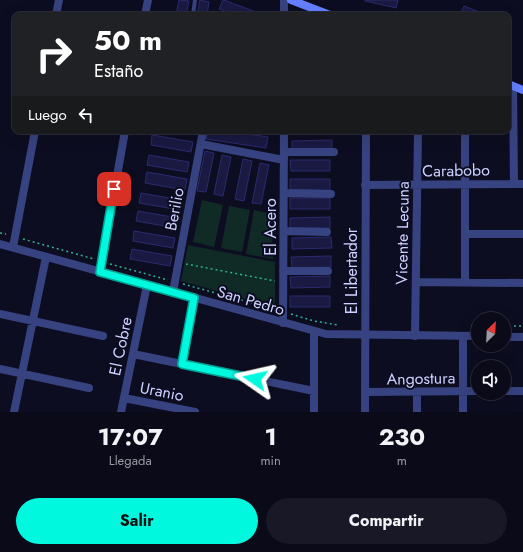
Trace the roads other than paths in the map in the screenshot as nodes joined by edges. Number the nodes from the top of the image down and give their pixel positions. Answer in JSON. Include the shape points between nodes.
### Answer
{"nodes":[{"id":1,"x":59,"y":0,"type":"edge"},
{"id":2,"x":148,"y":0,"type":"edge"},
{"id":3,"x":195,"y":0,"type":"edge"},
{"id":4,"x":284,"y":0,"type":"edge"},
{"id":5,"x":291,"y":0,"type":"edge"},
{"id":6,"x":57,"y":12,"type":"edge"},
{"id":7,"x":146,"y":12,"type":"edge"},
{"id":8,"x":193,"y":12,"type":"edge"},
{"id":9,"x":284,"y":12,"type":"edge"},
{"id":10,"x":322,"y":12,"type":"edge"},
{"id":11,"x":511,"y":86,"type":"edge"},
{"id":12,"x":523,"y":90,"type":"edge"},
{"id":13,"x":34,"y":134,"type":"edge"},
{"id":14,"x":124,"y":134,"type":"edge"},
{"id":15,"x":202,"y":134,"type":"edge"},
{"id":16,"x":284,"y":134,"type":"edge"},
{"id":17,"x":366,"y":134,"type":"edge"},
{"id":18,"x":418,"y":134,"type":"edge"},
{"id":19,"x":465,"y":134,"type":"edge"},
{"id":20,"x":200,"y":144,"type":"junction"},
{"id":21,"x":334,"y":152,"type":"dead end"},
{"id":22,"x":284,"y":156,"type":"junction"},
{"id":23,"x":465,"y":184,"type":"junction"},
{"id":24,"x":514,"y":184,"type":"junction"},
{"id":25,"x":523,"y":184,"type":"edge"},
{"id":26,"x":365,"y":185,"type":"junction"},
{"id":27,"x":417,"y":185,"type":"junction"},
{"id":28,"x":284,"y":193,"type":"junction"},
{"id":29,"x":331,"y":194,"type":"dead end"},
{"id":30,"x":284,"y":231,"type":"junction"},
{"id":31,"x":327,"y":232,"type":"dead end"},
{"id":32,"x":465,"y":234,"type":"junction"},
{"id":33,"x":523,"y":234,"type":"edge"},
{"id":34,"x":0,"y":244,"type":"edge"},
{"id":35,"x":13,"y":247,"type":"junction"},
{"id":36,"x":46,"y":256,"type":"junction"},
{"id":37,"x":283,"y":271,"type":"junction"},
{"id":38,"x":328,"y":271,"type":"dead end"},
{"id":39,"x":100,"y":272,"type":"junction"},
{"id":40,"x":416,"y":282,"type":"junction"},
{"id":41,"x":465,"y":282,"type":"junction"},
{"id":42,"x":523,"y":283,"type":"edge"},
{"id":43,"x":147,"y":285,"type":"junction"},
{"id":44,"x":173,"y":292,"type":"junction"},
{"id":45,"x":194,"y":298,"type":"junction"},
{"id":46,"x":0,"y":314,"type":"edge"},
{"id":47,"x":32,"y":321,"type":"junction"},
{"id":48,"x":283,"y":323,"type":"junction"},
{"id":49,"x":314,"y":332,"type":"junction"},
{"id":50,"x":103,"y":336,"type":"dead end"},
{"id":51,"x":365,"y":336,"type":"junction"},
{"id":52,"x":415,"y":336,"type":"junction"},
{"id":53,"x":463,"y":336,"type":"junction"},
{"id":54,"x":471,"y":336,"type":"edge"},
{"id":55,"x":511,"y":337,"type":"edge"},
{"id":56,"x":523,"y":337,"type":"edge"},
{"id":57,"x":133,"y":354,"type":"junction"},
{"id":58,"x":182,"y":364,"type":"junction"},
{"id":59,"x":0,"y":369,"type":"edge"},
{"id":60,"x":22,"y":374,"type":"junction"},
{"id":61,"x":89,"y":388,"type":"dead end"},
{"id":62,"x":314,"y":390,"type":"junction"},
{"id":63,"x":463,"y":391,"type":"junction"},
{"id":64,"x":471,"y":391,"type":"edge"},
{"id":65,"x":511,"y":391,"type":"edge"},
{"id":66,"x":523,"y":391,"type":"edge"},
{"id":67,"x":365,"y":392,"type":"junction"},
{"id":68,"x":417,"y":392,"type":"junction"},
{"id":69,"x":124,"y":398,"type":"junction"},
{"id":70,"x":14,"y":412,"type":"edge"},
{"id":71,"x":121,"y":412,"type":"edge"},
{"id":72,"x":195,"y":412,"type":"edge"},
{"id":73,"x":314,"y":412,"type":"edge"},
{"id":74,"x":364,"y":412,"type":"edge"},
{"id":75,"x":417,"y":412,"type":"edge"},
{"id":76,"x":463,"y":412,"type":"edge"}],
"edges":[{"from":1,"to":6,"type":"street"},
{"from":2,"to":7,"type":"street"},
{"from":3,"to":8,"type":"lane"},
{"from":4,"to":9,"type":"street"},
{"from":5,"to":10,"type":"main road"},
{"from":11,"to":12,"type":"main road"},
{"from":11,"to":24,"type":"street"},
{"from":13,"to":35,"type":"street"},
{"from":14,"to":39,"type":"street"},
{"from":15,"to":20,"type":"street","name":"Berilio"},
{"from":16,"to":22,"type":"street","name":"El Acero"},
{"from":17,"to":26,"type":"street","name":"El Libertador"},
{"from":18,"to":27,"type":"street","name":"Vicente Lecuna"},
{"from":19,"to":23,"type":"street"},
{"from":20,"to":22,"type":"street"},
{"from":20,"to":44,"type":"street","name":"Berilio"},
{"from":21,"to":22,"type":"street"},
{"from":22,"to":28,"type":"street","name":"El Acero"},
{"from":23,"to":24,"type":"street","name":"Carabobo"},
{"from":23,"to":27,"type":"street","name":"Carabobo"},
{"from":23,"to":32,"type":"street"},
{"from":24,"to":25,"type":"street","name":"Carabobo"},
{"from":26,"to":27,"type":"street","name":"Carabobo"},
{"from":26,"to":51,"type":"street","name":"El Libertador"},
{"from":27,"to":40,"type":"street","name":"Vicente Lecuna"},
{"from":28,"to":29,"type":"street"},
{"from":28,"to":30,"type":"street","name":"El Acero"},
{"from":30,"to":31,"type":"street"},
{"from":30,"to":37,"type":"street","name":"El Acero"},
{"from":32,"to":33,"type":"street"},
{"from":32,"to":41,"type":"street"},
{"from":34,"to":35,"type":"street","name":"San Pedro"},
{"from":35,"to":36,"type":"street","name":"San Pedro"},
{"from":36,"to":39,"type":"street","name":"San Pedro"},
{"from":36,"to":47,"type":"street"},
{"from":37,"to":38,"type":"street"},
{"from":37,"to":48,"type":"street","name":"El Acero"},
{"from":39,"to":43,"type":"street","name":"San Pedro"},
{"from":40,"to":41,"type":"street"},
{"from":40,"to":52,"type":"street","name":"Vicente Lecuna"},
{"from":41,"to":42,"type":"street"},
{"from":43,"to":44,"type":"street","name":"San Pedro"},
{"from":43,"to":57,"type":"street","name":"El Cobre"},
{"from":44,"to":45,"type":"street","name":"San Pedro"},
{"from":45,"to":48,"type":"street","name":"San Pedro"},
{"from":45,"to":58,"type":"street"},
{"from":46,"to":47,"type":"street"},
{"from":47,"to":50,"type":"street"},
{"from":47,"to":60,"type":"street"},
{"from":48,"to":49,"type":"street","name":"San Pedro"},
{"from":49,"to":51,"type":"street","name":"San Pedro"},
{"from":49,"to":62,"type":"street"},
{"from":51,"to":52,"type":"street","name":"San Pedro"},
{"from":51,"to":67,"type":"street","name":"El Libertador"},
{"from":52,"to":53,"type":"street","name":"San Pedro"},
{"from":53,"to":54,"type":"street","name":"San Pedro"},
{"from":53,"to":63,"type":"street"},
{"from":55,"to":56,"type":"street"},
{"from":57,"to":58,"type":"street"},
{"from":57,"to":69,"type":"street","name":"El Cobre"},
{"from":58,"to":62,"type":"street"},
{"from":59,"to":60,"type":"street"},
{"from":60,"to":61,"type":"street"},
{"from":60,"to":70,"type":"street"},
{"from":62,"to":73,"type":"street"},
{"from":63,"to":64,"type":"street","name":"Angostura"},
{"from":63,"to":68,"type":"street","name":"Angostura"},
{"from":63,"to":76,"type":"street"},
{"from":65,"to":66,"type":"street"},
{"from":67,"to":68,"type":"street","name":"Angostura"},
{"from":67,"to":74,"type":"street","name":"El Libertador"},
{"from":68,"to":75,"type":"street"},
{"from":69,"to":71,"type":"street","name":"El Cobre"},
{"from":69,"to":72,"type":"street","name":"Uranio"}]}
